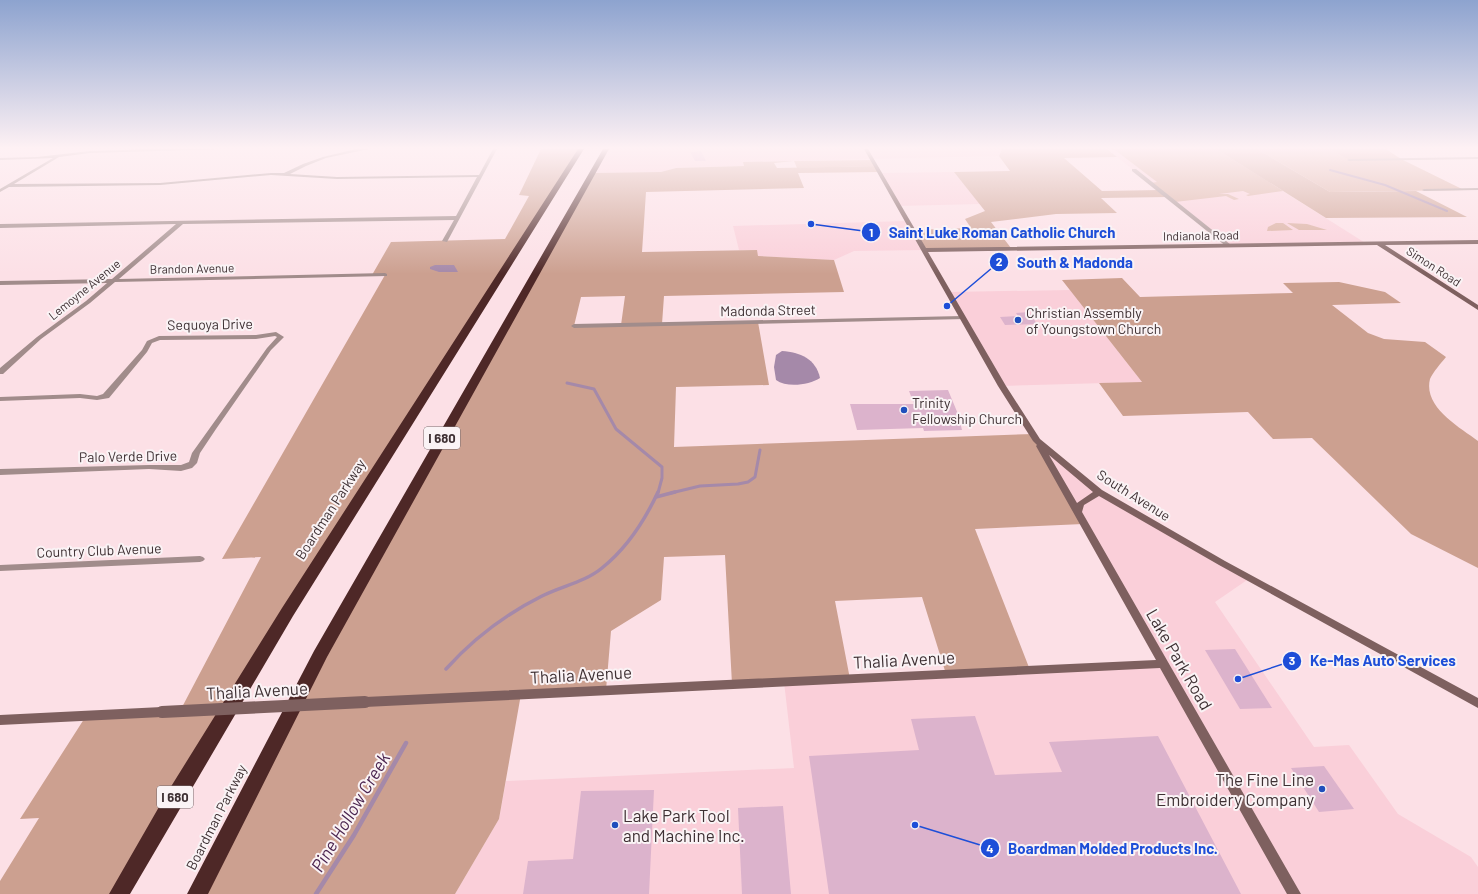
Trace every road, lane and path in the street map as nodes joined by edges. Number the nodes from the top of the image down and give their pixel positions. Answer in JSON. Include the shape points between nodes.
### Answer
{"nodes":[{"id":1,"x":472,"y":191,"type":"edge"},
{"id":2,"x":554,"y":191,"type":"edge"},
{"id":3,"x":582,"y":191,"type":"edge"},
{"id":4,"x":890,"y":191,"type":"edge"},
{"id":5,"x":1160,"y":191,"type":"edge"},
{"id":6,"x":457,"y":218,"type":"junction"},
{"id":7,"x":181,"y":223,"type":"junction"},
{"id":8,"x":0,"y":226,"type":"edge"},
{"id":9,"x":445,"y":241,"type":"dead end"},
{"id":10,"x":1478,"y":242,"type":"edge"},
{"id":11,"x":1378,"y":243,"type":"junction"},
{"id":12,"x":1229,"y":246,"type":"junction"},
{"id":13,"x":924,"y":250,"type":"junction"},
{"id":14,"x":386,"y":274,"type":"dead end"},
{"id":15,"x":114,"y":281,"type":"junction"},
{"id":16,"x":0,"y":283,"type":"edge"},
{"id":17,"x":1478,"y":308,"type":"edge"},
{"id":18,"x":963,"y":318,"type":"junction"},
{"id":19,"x":574,"y":326,"type":"dead end"},
{"id":20,"x":280,"y":335,"type":"joint"},
{"id":21,"x":0,"y":372,"type":"edge"},
{"id":22,"x":0,"y":399,"type":"edge"},
{"id":23,"x":1037,"y":441,"type":"junction"},
{"id":24,"x":0,"y":472,"type":"edge"},
{"id":25,"x":1099,"y":492,"type":"junction"},
{"id":26,"x":1077,"y":513,"type":"junction"},
{"id":27,"x":200,"y":559,"type":"dead end"},
{"id":28,"x":0,"y":568,"type":"edge"},
{"id":29,"x":1163,"y":664,"type":"junction"},
{"id":30,"x":1478,"y":703,"type":"edge"},
{"id":31,"x":0,"y":720,"type":"edge"},
{"id":32,"x":119,"y":894,"type":"edge"},
{"id":33,"x":197,"y":894,"type":"edge"},
{"id":34,"x":1294,"y":894,"type":"edge"}],
"edges":[{"from":1,"to":6,"type":"street"},
{"from":2,"to":32,"type":"highway","name":"Boardman Parkway","number":"I 680","via":[[311,572]]},
{"from":3,"to":33,"type":"highway","name":"Boardman Parkway","number":"I 680","via":[[328,642]]},
{"from":4,"to":13,"type":"street","name":"South Avenue"},
{"from":5,"to":12,"type":"street"},
{"from":6,"to":7,"type":"street"},
{"from":6,"to":9,"type":"street"},
{"from":7,"to":8,"type":"street"},
{"from":7,"to":15,"type":"street","name":"Lemoyne Avenue"},
{"from":10,"to":11,"type":"street","name":"Indianola Road"},
{"from":11,"to":12,"type":"street","name":"Indianola Road"},
{"from":11,"to":17,"type":"street","name":"Simon Road"},
{"from":12,"to":13,"type":"street","name":"Indianola Road"},
{"from":13,"to":18,"type":"street","name":"South Avenue"},
{"from":14,"to":15,"type":"street","name":"Brandon Avenue"},
{"from":15,"to":16,"type":"street","name":"Brandon Avenue"},
{"from":15,"to":21,"type":"street","name":"Lemoyne Avenue","via":[[70,318],[39,338]]},
{"from":18,"to":19,"type":"street","name":"Madonda Street"},
{"from":18,"to":23,"type":"street","name":"South Avenue"},
{"from":20,"to":22,"type":"street","name":"Sequoya Drive","via":[[159,338],[149,342],[145,351],[106,396]]},
{"from":20,"to":24,"type":"street","name":"Palo Verde Drive","via":[[212,428],[196,453],[193,464],[189,466]]},
{"from":23,"to":25,"type":"street","name":"South Avenue"},
{"from":23,"to":26,"type":"street","name":"Lake Park Road"},
{"from":25,"to":26,"type":"street","via":[[1080,504]]},
{"from":25,"to":30,"type":"street","name":"South Avenue"},
{"from":26,"to":29,"type":"street","name":"Lake Park Road"},
{"from":27,"to":28,"type":"street","name":"Country Club Avenue"},
{"from":29,"to":31,"type":"street","name":"Thalia Avenue","bridge":true},
{"from":29,"to":34,"type":"street","name":"Lake Park Road"}]}
